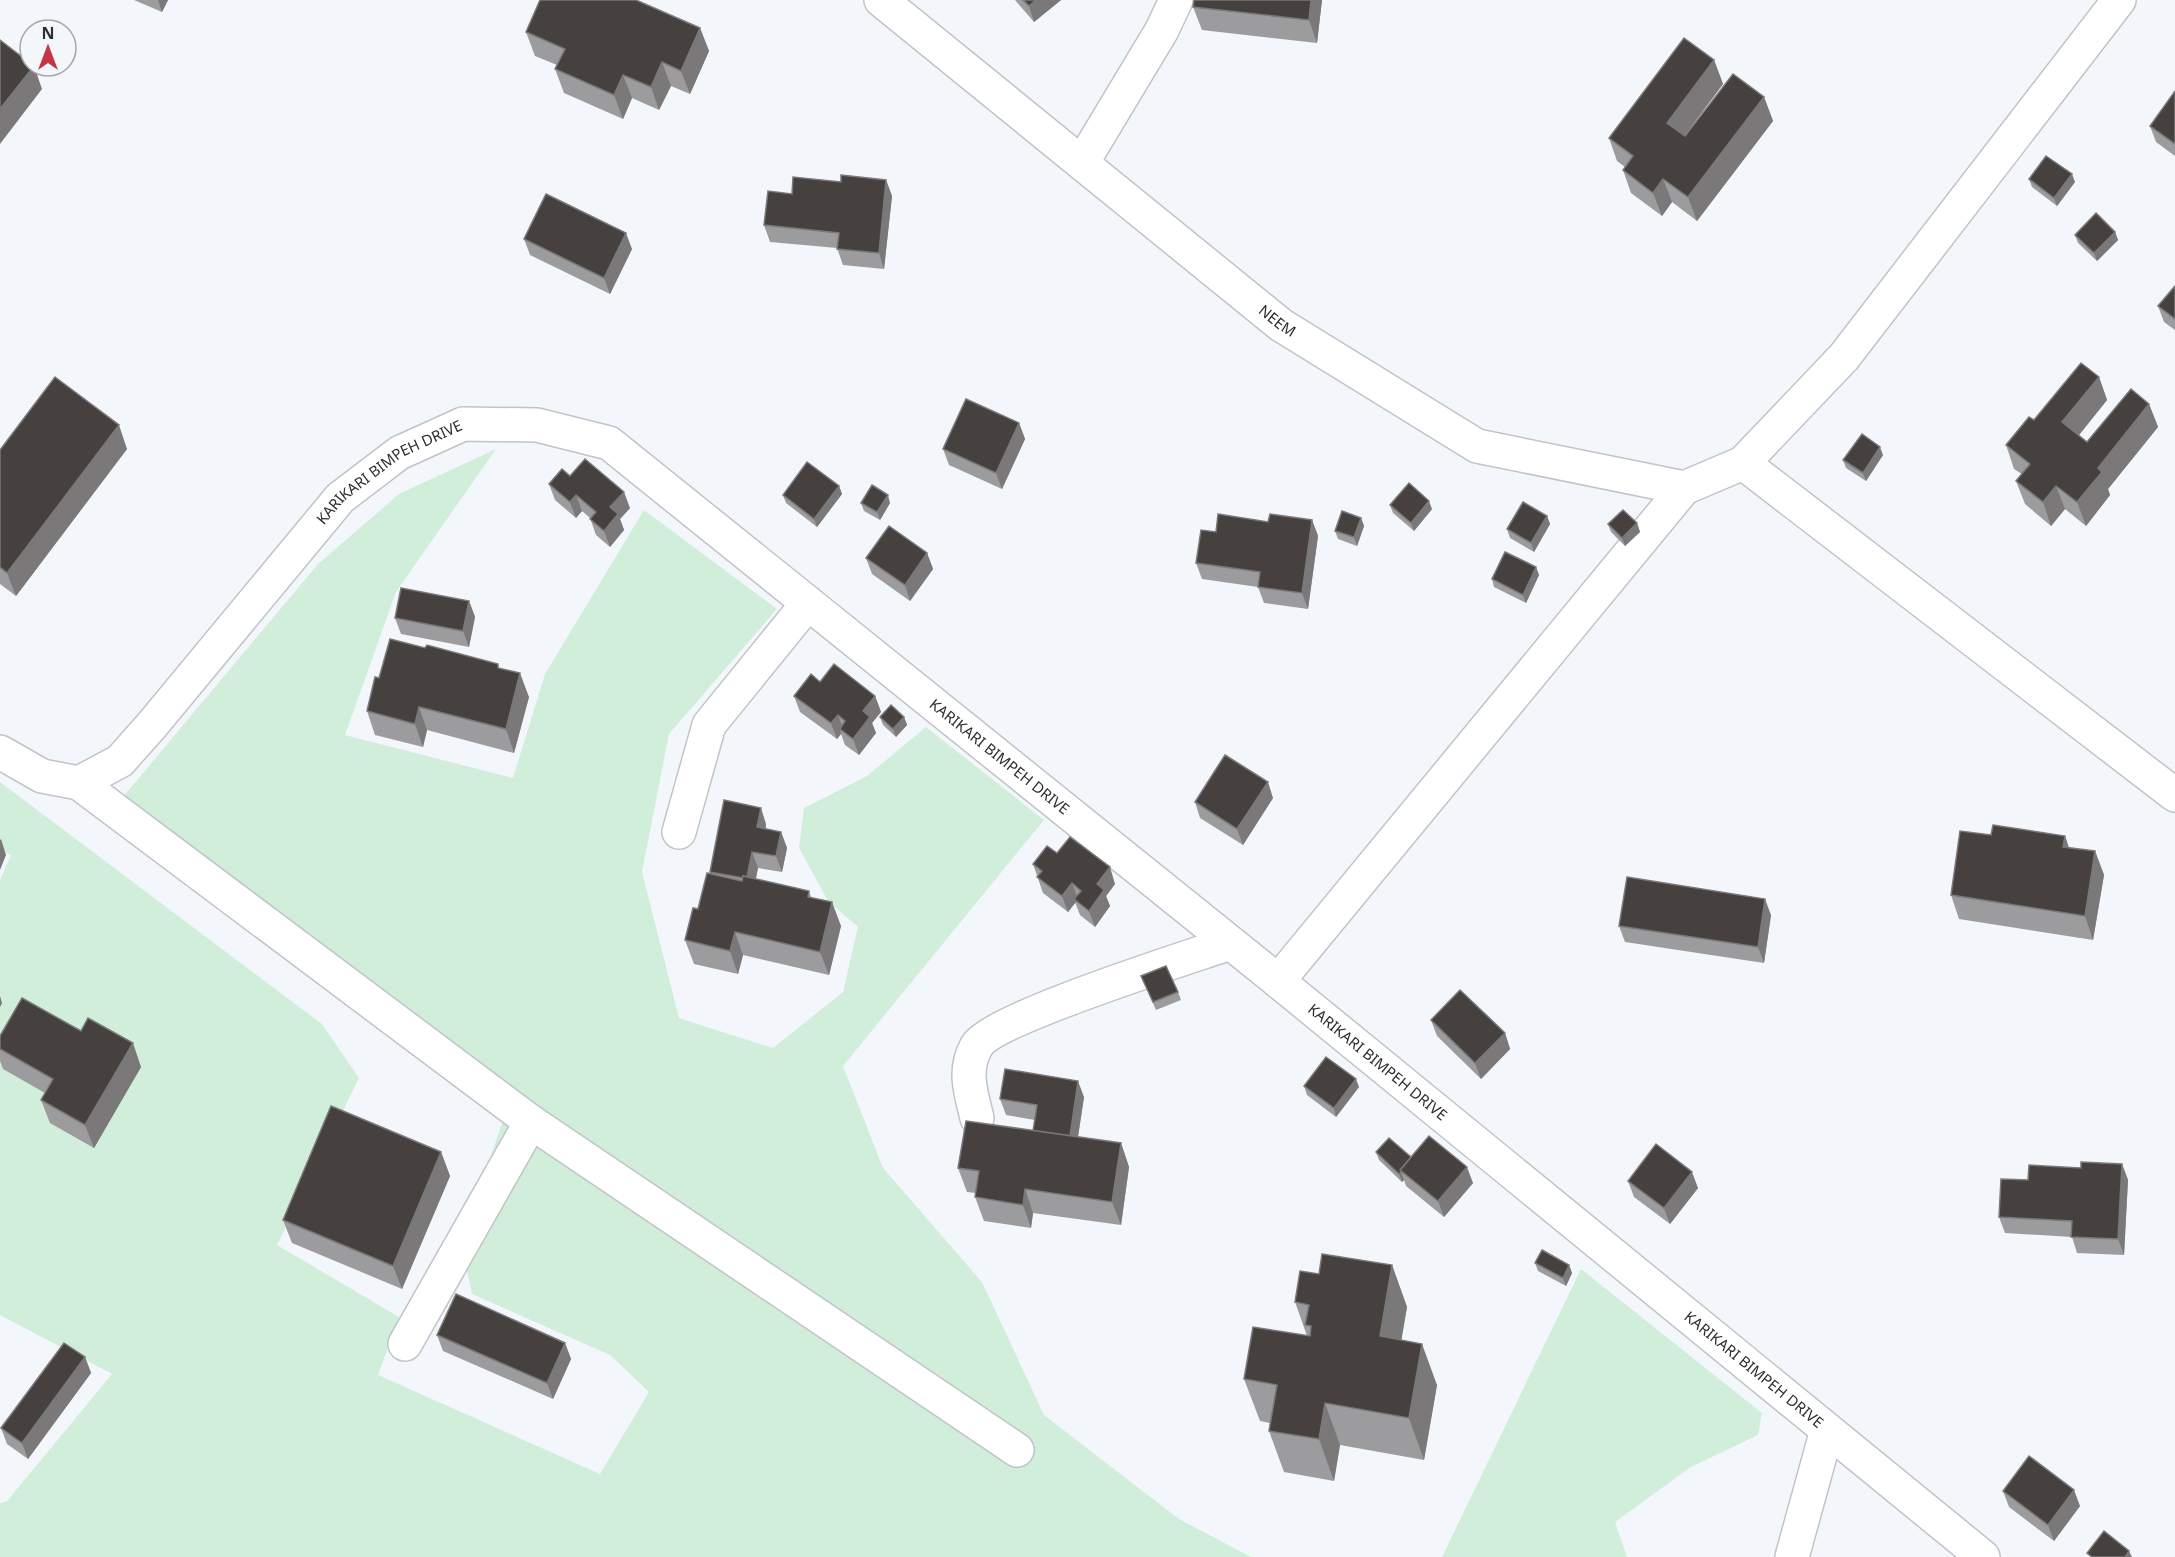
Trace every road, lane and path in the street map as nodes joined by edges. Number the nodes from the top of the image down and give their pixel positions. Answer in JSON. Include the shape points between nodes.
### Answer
{"nodes":[{"id":1,"x":881,"y":0,"type":"edge"},
{"id":2,"x":1176,"y":0,"type":"edge"},
{"id":3,"x":2119,"y":0,"type":"edge"},
{"id":4,"x":1082,"y":163,"type":"junction"},
{"id":5,"x":1743,"y":463,"type":"junction"},
{"id":6,"x":1684,"y":489,"type":"junction"},
{"id":7,"x":808,"y":603,"type":"junction"},
{"id":8,"x":0,"y":752,"type":"edge"},
{"id":9,"x":79,"y":783,"type":"junction"},
{"id":10,"x":2175,"y":795,"type":"edge"},
{"id":11,"x":679,"y":832,"type":"dead end"},
{"id":12,"x":1230,"y":943,"type":"junction"},
{"id":13,"x":1278,"y":981,"type":"junction"},
{"id":14,"x":977,"y":1118,"type":"dead end"},
{"id":15,"x":531,"y":1122,"type":"junction"},
{"id":16,"x":405,"y":1344,"type":"dead end"},
{"id":17,"x":1827,"y":1430,"type":"junction"},
{"id":18,"x":1017,"y":1450,"type":"dead end"},
{"id":19,"x":1947,"y":1544,"type":"edge"},
{"id":20,"x":1792,"y":1557,"type":"edge"},
{"id":21,"x":1983,"y":1557,"type":"edge"}],
"edges":[{"from":1,"to":4,"type":"street","name":"NEEM"},
{"from":2,"to":4,"type":"street"},
{"from":3,"to":5,"type":"street","via":[[1844,357]]},
{"from":4,"to":6,"type":"street","name":"NEEM","via":[[1281,324],[1477,446]]},
{"from":5,"to":6,"type":"street"},
{"from":5,"to":10,"type":"street"},
{"from":6,"to":13,"type":"street"},
{"from":7,"to":9,"type":"street","name":"KARIKARI BIMPEH DRIVE","via":[[609,443],[537,425],[463,424],[399,453],[340,498],[120,761]]},
{"from":7,"to":11,"type":"street","via":[[709,726]]},
{"from":7,"to":12,"type":"street","name":"KARIKARI BIMPEH DRIVE"},
{"from":8,"to":9,"type":"street","via":[[42,776]]},
{"from":9,"to":15,"type":"street"},
{"from":12,"to":13,"type":"street","name":"KARIKARI BIMPEH DRIVE"},
{"from":12,"to":14,"type":"street","via":[[1088,992],[1000,1028],[977,1045],[968,1075]]},
{"from":13,"to":17,"type":"street","name":"KARIKARI BIMPEH DRIVE"},
{"from":15,"to":16,"type":"street"},
{"from":15,"to":18,"type":"street"},
{"from":17,"to":19,"type":"street","name":"KARIKARI BIMPEH DRIVE"},
{"from":17,"to":20,"type":"street"},
{"from":19,"to":21,"type":"street","name":"KARIKARI BIMPEH DRIVE"}]}
